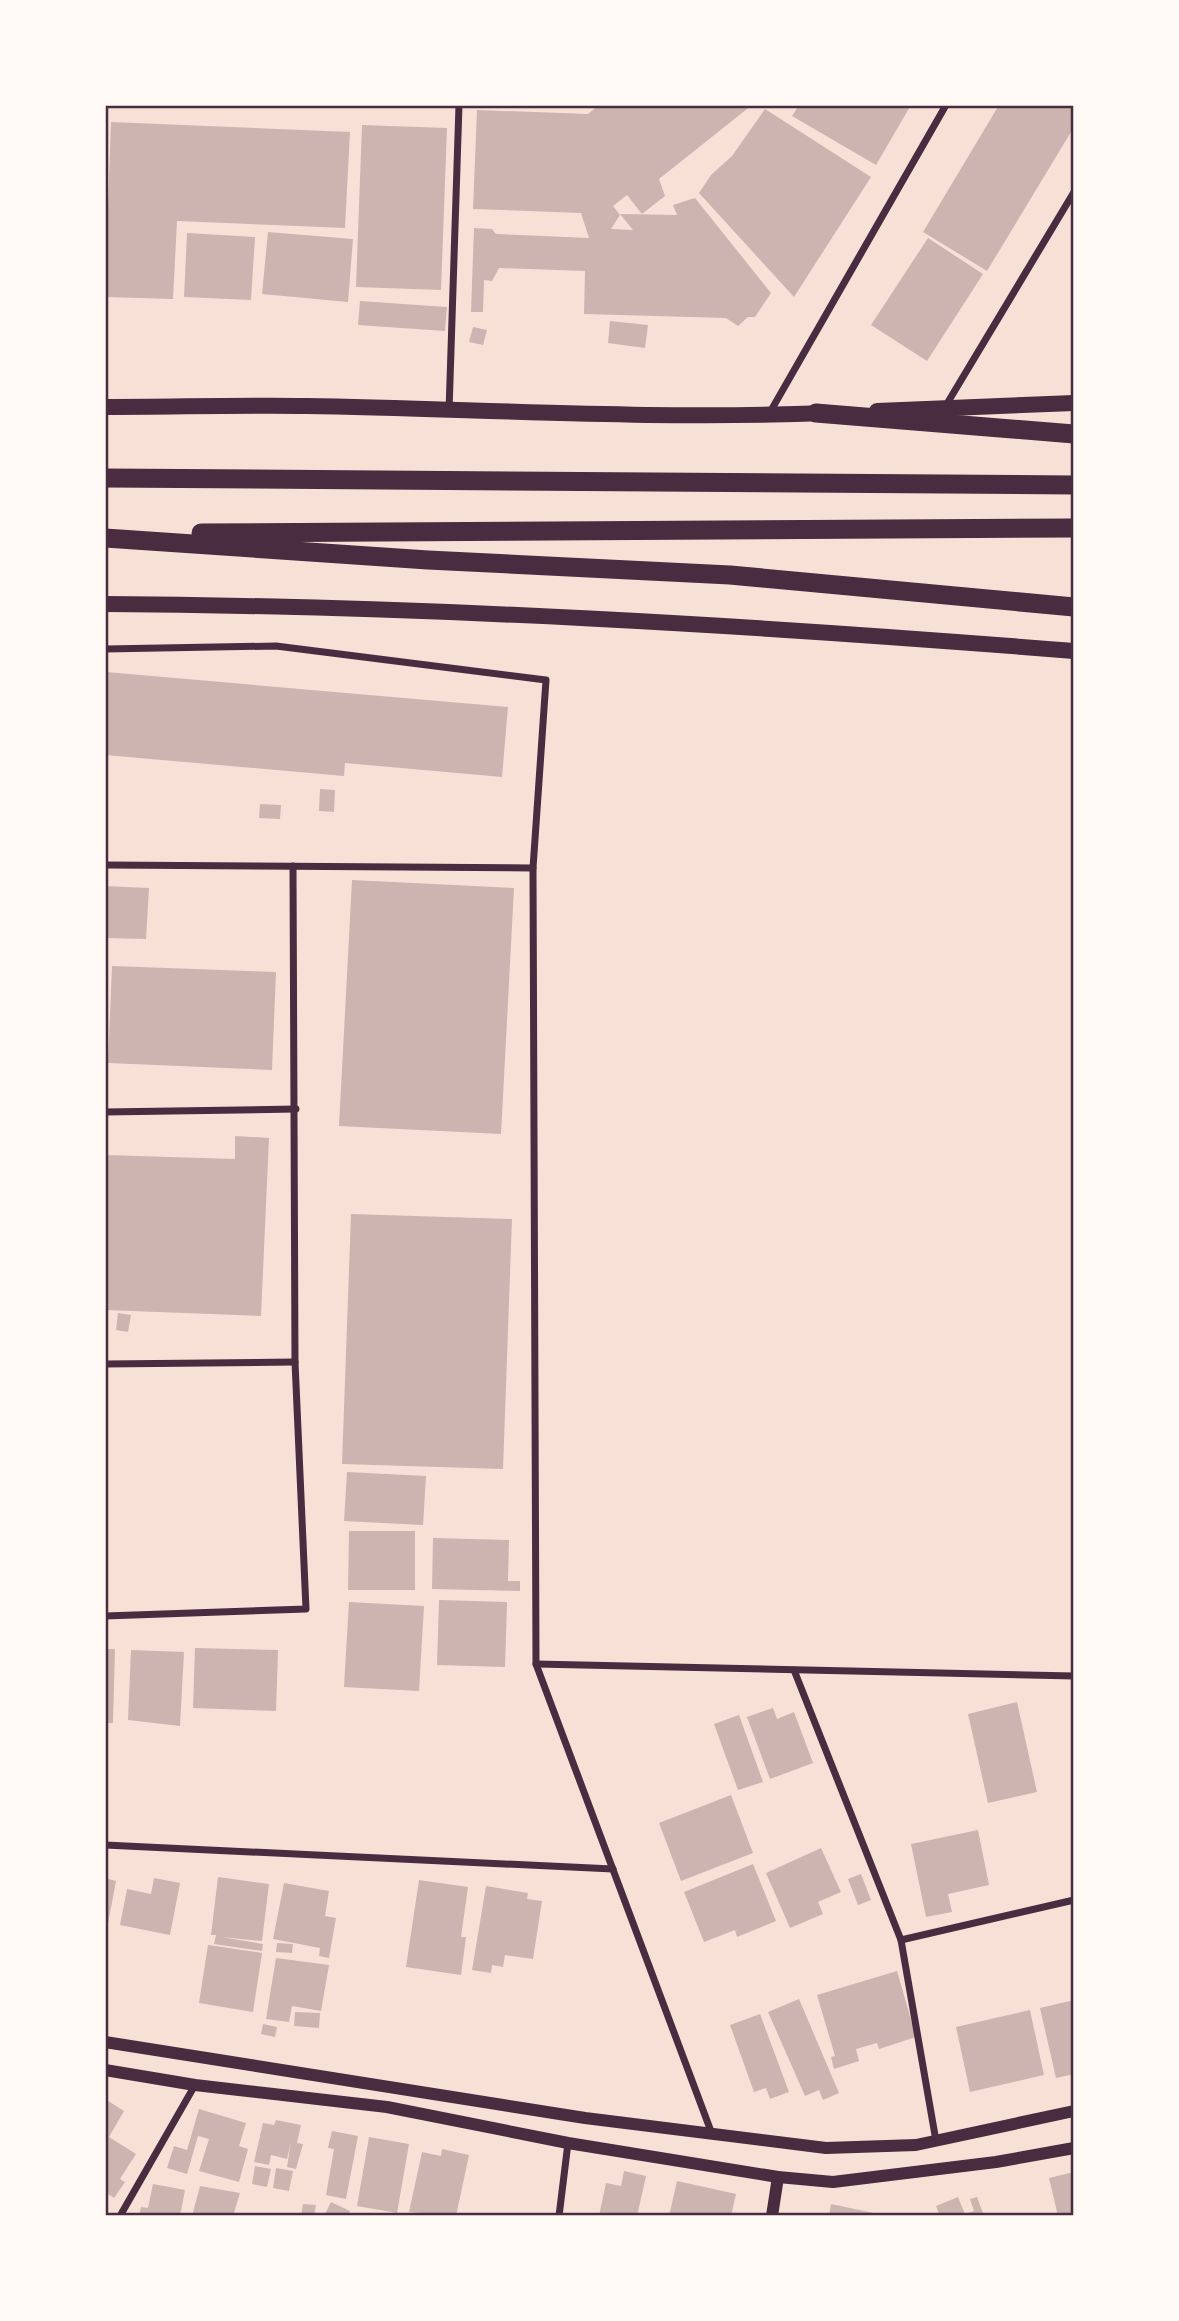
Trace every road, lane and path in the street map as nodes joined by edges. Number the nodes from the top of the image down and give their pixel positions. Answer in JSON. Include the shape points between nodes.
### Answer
{"nodes":[{"id":1,"x":459,"y":105,"type":"edge"},
{"id":2,"x":946,"y":105,"type":"edge"},
{"id":3,"x":1074,"y":192,"type":"edge"},
{"id":4,"x":1074,"y":403,"type":"edge"},
{"id":5,"x":105,"y":407,"type":"edge"},
{"id":6,"x":944,"y":408,"type":"junction"},
{"id":7,"x":449,"y":412,"type":"junction"},
{"id":8,"x":816,"y":413,"type":"junction"},
{"id":9,"x":769,"y":415,"type":"junction"},
{"id":10,"x":1074,"y":434,"type":"edge"},
{"id":11,"x":105,"y":478,"type":"edge"},
{"id":12,"x":1074,"y":485,"type":"edge"},
{"id":13,"x":1074,"y":528,"type":"edge"},
{"id":14,"x":105,"y":536,"type":"edge"},
{"id":15,"x":105,"y":604,"type":"edge"},
{"id":16,"x":1074,"y":607,"type":"edge"},
{"id":17,"x":105,"y":649,"type":"edge"},
{"id":18,"x":1074,"y":651,"type":"edge"},
{"id":19,"x":105,"y":865,"type":"edge"},
{"id":20,"x":293,"y":866,"type":"junction"},
{"id":21,"x":533,"y":867,"type":"junction"},
{"id":22,"x":296,"y":1109,"type":"junction"},
{"id":23,"x":105,"y":1112,"type":"edge"},
{"id":24,"x":295,"y":1362,"type":"junction"},
{"id":25,"x":105,"y":1364,"type":"edge"},
{"id":26,"x":105,"y":1616,"type":"edge"},
{"id":27,"x":536,"y":1664,"type":"junction"},
{"id":28,"x":794,"y":1670,"type":"junction"},
{"id":29,"x":1074,"y":1676,"type":"edge"},
{"id":30,"x":105,"y":1845,"type":"edge"},
{"id":31,"x":613,"y":1869,"type":"junction"},
{"id":32,"x":1074,"y":1900,"type":"edge"},
{"id":33,"x":901,"y":1940,"type":"junction"},
{"id":34,"x":105,"y":2042,"type":"edge"},
{"id":35,"x":105,"y":2070,"type":"edge"},
{"id":36,"x":195,"y":2085,"type":"junction"},
{"id":37,"x":1074,"y":2111,"type":"edge"},
{"id":38,"x":712,"y":2134,"type":"junction"},
{"id":39,"x":936,"y":2141,"type":"junction"},
{"id":40,"x":568,"y":2143,"type":"junction"},
{"id":41,"x":1074,"y":2148,"type":"edge"},
{"id":42,"x":778,"y":2177,"type":"junction"},
{"id":43,"x":120,"y":2216,"type":"edge"},
{"id":44,"x":559,"y":2216,"type":"edge"},
{"id":45,"x":772,"y":2216,"type":"edge"}],
"edges":[{"from":1,"to":7,"type":"street"},
{"from":2,"to":9,"type":"street"},
{"from":3,"to":6,"type":"street"},
{"from":4,"to":6,"type":"main road"},
{"from":5,"to":7,"type":"main road","via":[[308,406]]},
{"from":6,"to":8,"type":"main road"},
{"from":7,"to":9,"type":"main road"},
{"from":8,"to":9,"type":"main road"},
{"from":8,"to":10,"type":"highway"},
{"from":11,"to":12,"type":"highway"},
{"from":13,"to":14,"type":"highway"},
{"from":14,"to":16,"type":"highway","via":[[428,560],[730,575]]},
{"from":15,"to":18,"type":"main road","via":[[273,605],[635,619]]},
{"from":17,"to":21,"type":"street","via":[[276,646],[547,680]]},
{"from":19,"to":20,"type":"street"},
{"from":20,"to":21,"type":"street"},
{"from":20,"to":22,"type":"street"},
{"from":21,"to":27,"type":"street"},
{"from":22,"to":23,"type":"street"},
{"from":22,"to":24,"type":"street"},
{"from":24,"to":25,"type":"street"},
{"from":24,"to":26,"type":"street","via":[[306,1609]]},
{"from":27,"to":28,"type":"street"},
{"from":27,"to":31,"type":"street"},
{"from":28,"to":29,"type":"street"},
{"from":28,"to":33,"type":"street"},
{"from":30,"to":31,"type":"street"},
{"from":31,"to":38,"type":"street"},
{"from":32,"to":33,"type":"street"},
{"from":33,"to":39,"type":"street"},
{"from":34,"to":38,"type":"street","via":[[585,2119]]},
{"from":35,"to":36,"type":"street"},
{"from":36,"to":40,"type":"street","via":[[387,2107]]},
{"from":36,"to":43,"type":"street"},
{"from":37,"to":39,"type":"street"},
{"from":38,"to":39,"type":"street","via":[[826,2148]]},
{"from":40,"to":42,"type":"street"},
{"from":40,"to":44,"type":"street"},
{"from":41,"to":42,"type":"street","via":[[833,2182]]},
{"from":42,"to":45,"type":"street"}]}
